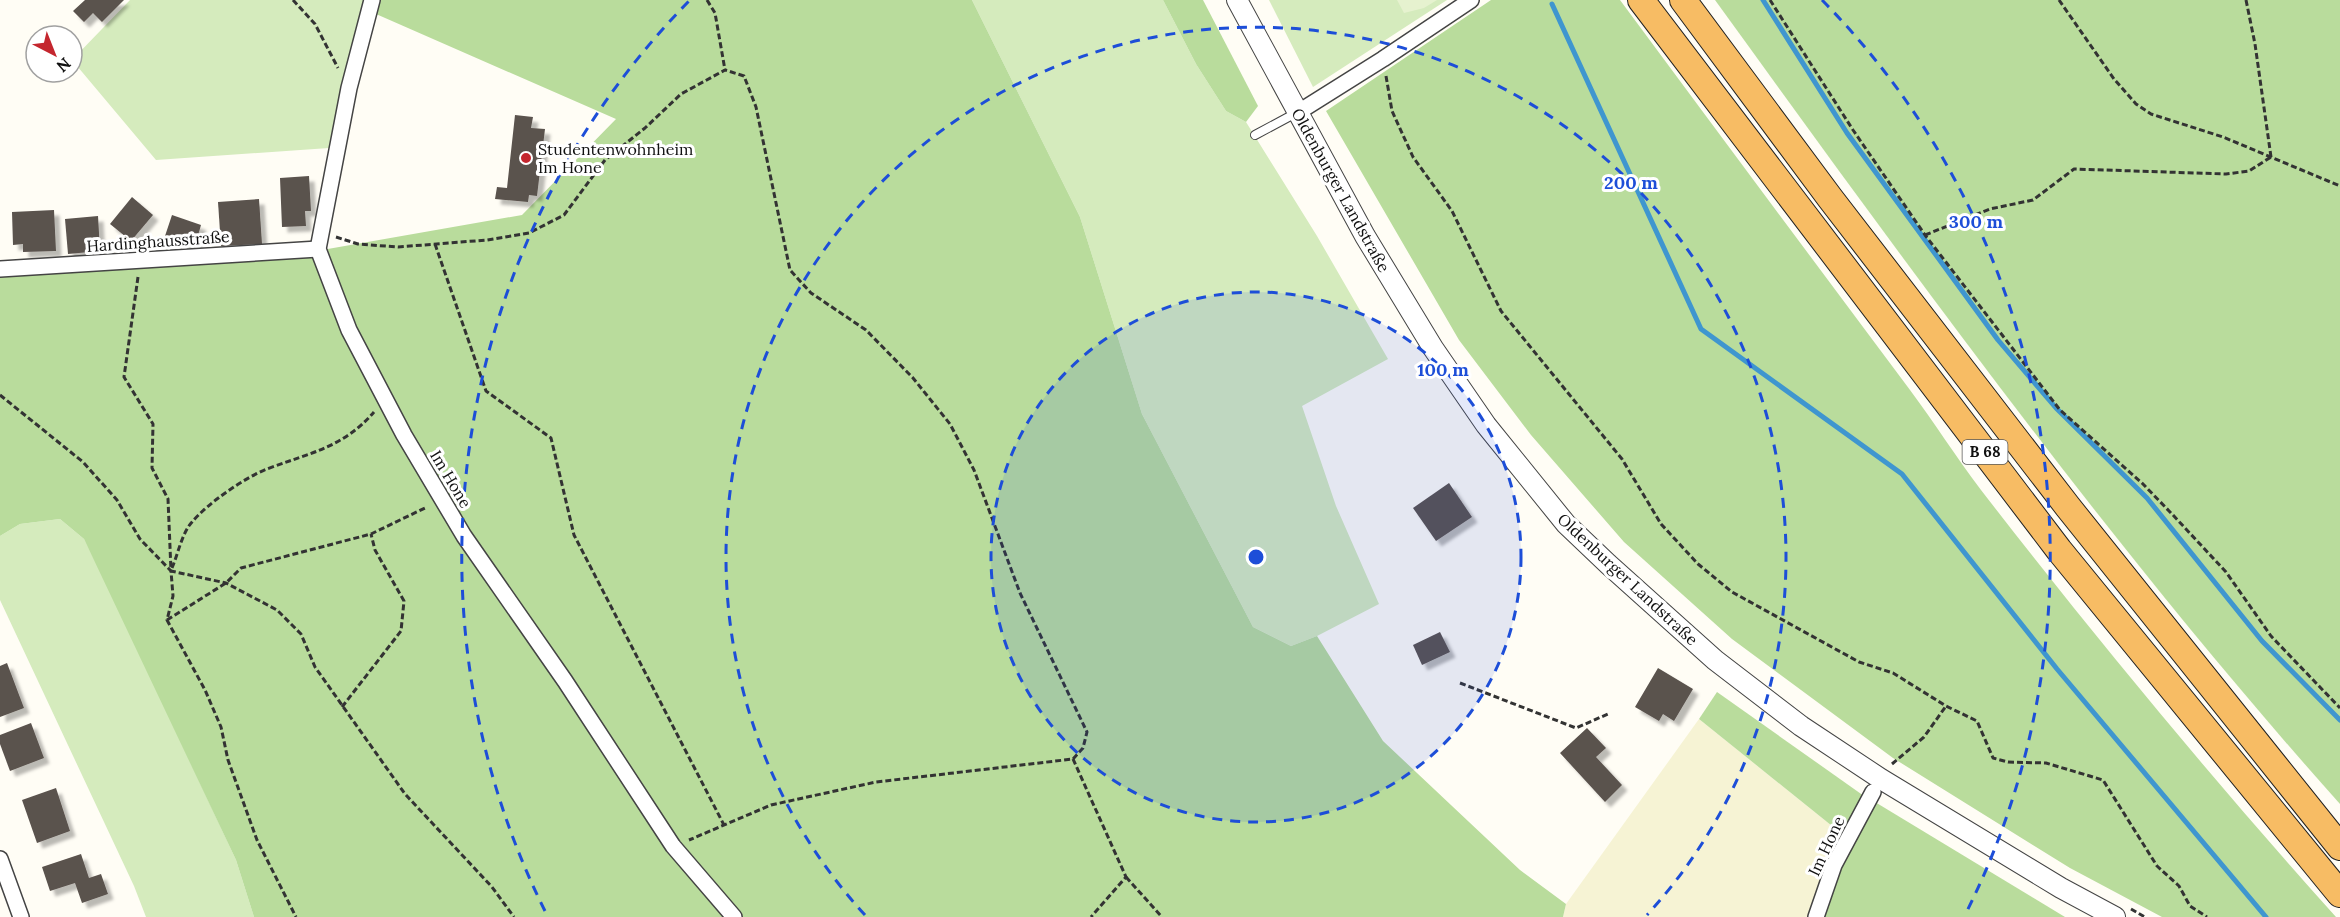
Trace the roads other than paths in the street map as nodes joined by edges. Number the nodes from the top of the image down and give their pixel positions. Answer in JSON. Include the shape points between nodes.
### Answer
{"nodes":[{"id":1,"x":372,"y":0,"type":"edge"},
{"id":2,"x":1237,"y":0,"type":"edge"},
{"id":3,"x":1471,"y":0,"type":"edge"},
{"id":4,"x":1641,"y":0,"type":"edge"},
{"id":5,"x":1683,"y":0,"type":"edge"},
{"id":6,"x":1297,"y":112,"type":"junction"},
{"id":7,"x":1255,"y":135,"type":"dead end"},
{"id":8,"x":318,"y":249,"type":"junction"},
{"id":9,"x":0,"y":269,"type":"edge"},
{"id":10,"x":1873,"y":792,"type":"dead end"},
{"id":11,"x":2340,"y":847,"type":"edge"},
{"id":12,"x":0,"y":859,"type":"edge"},
{"id":13,"x":2340,"y":894,"type":"edge"},
{"id":14,"x":2120,"y":911,"type":"edge"},
{"id":15,"x":21,"y":917,"type":"edge"},
{"id":16,"x":734,"y":917,"type":"edge"},
{"id":17,"x":1816,"y":917,"type":"edge"}],
"edges":[{"from":1,"to":8,"type":"street","via":[[349,88]]},
{"from":2,"to":6,"type":"street","name":"Oldenburger Landstraße"},
{"from":3,"to":6,"type":"street"},
{"from":4,"to":13,"type":"highway","number":"B 68","via":[[2060,550]]},
{"from":5,"to":11,"type":"highway","number":"B 68","via":[[2068,507]]},
{"from":6,"to":7,"type":"lane"},
{"from":6,"to":14,"type":"street","name":"Oldenburger Landstraße","via":[[1433,348],[1486,425],[1566,524],[1715,660],[1801,726],[2061,888]]},
{"from":8,"to":9,"type":"street","name":"Hardinghausstraße"},
{"from":8,"to":16,"type":"street","name":"Im Hone","via":[[349,330],[464,536],[673,846]]},
{"from":10,"to":17,"type":"street","name":"Im Hone","via":[[1834,865]]},
{"from":12,"to":15,"type":"street"}]}
